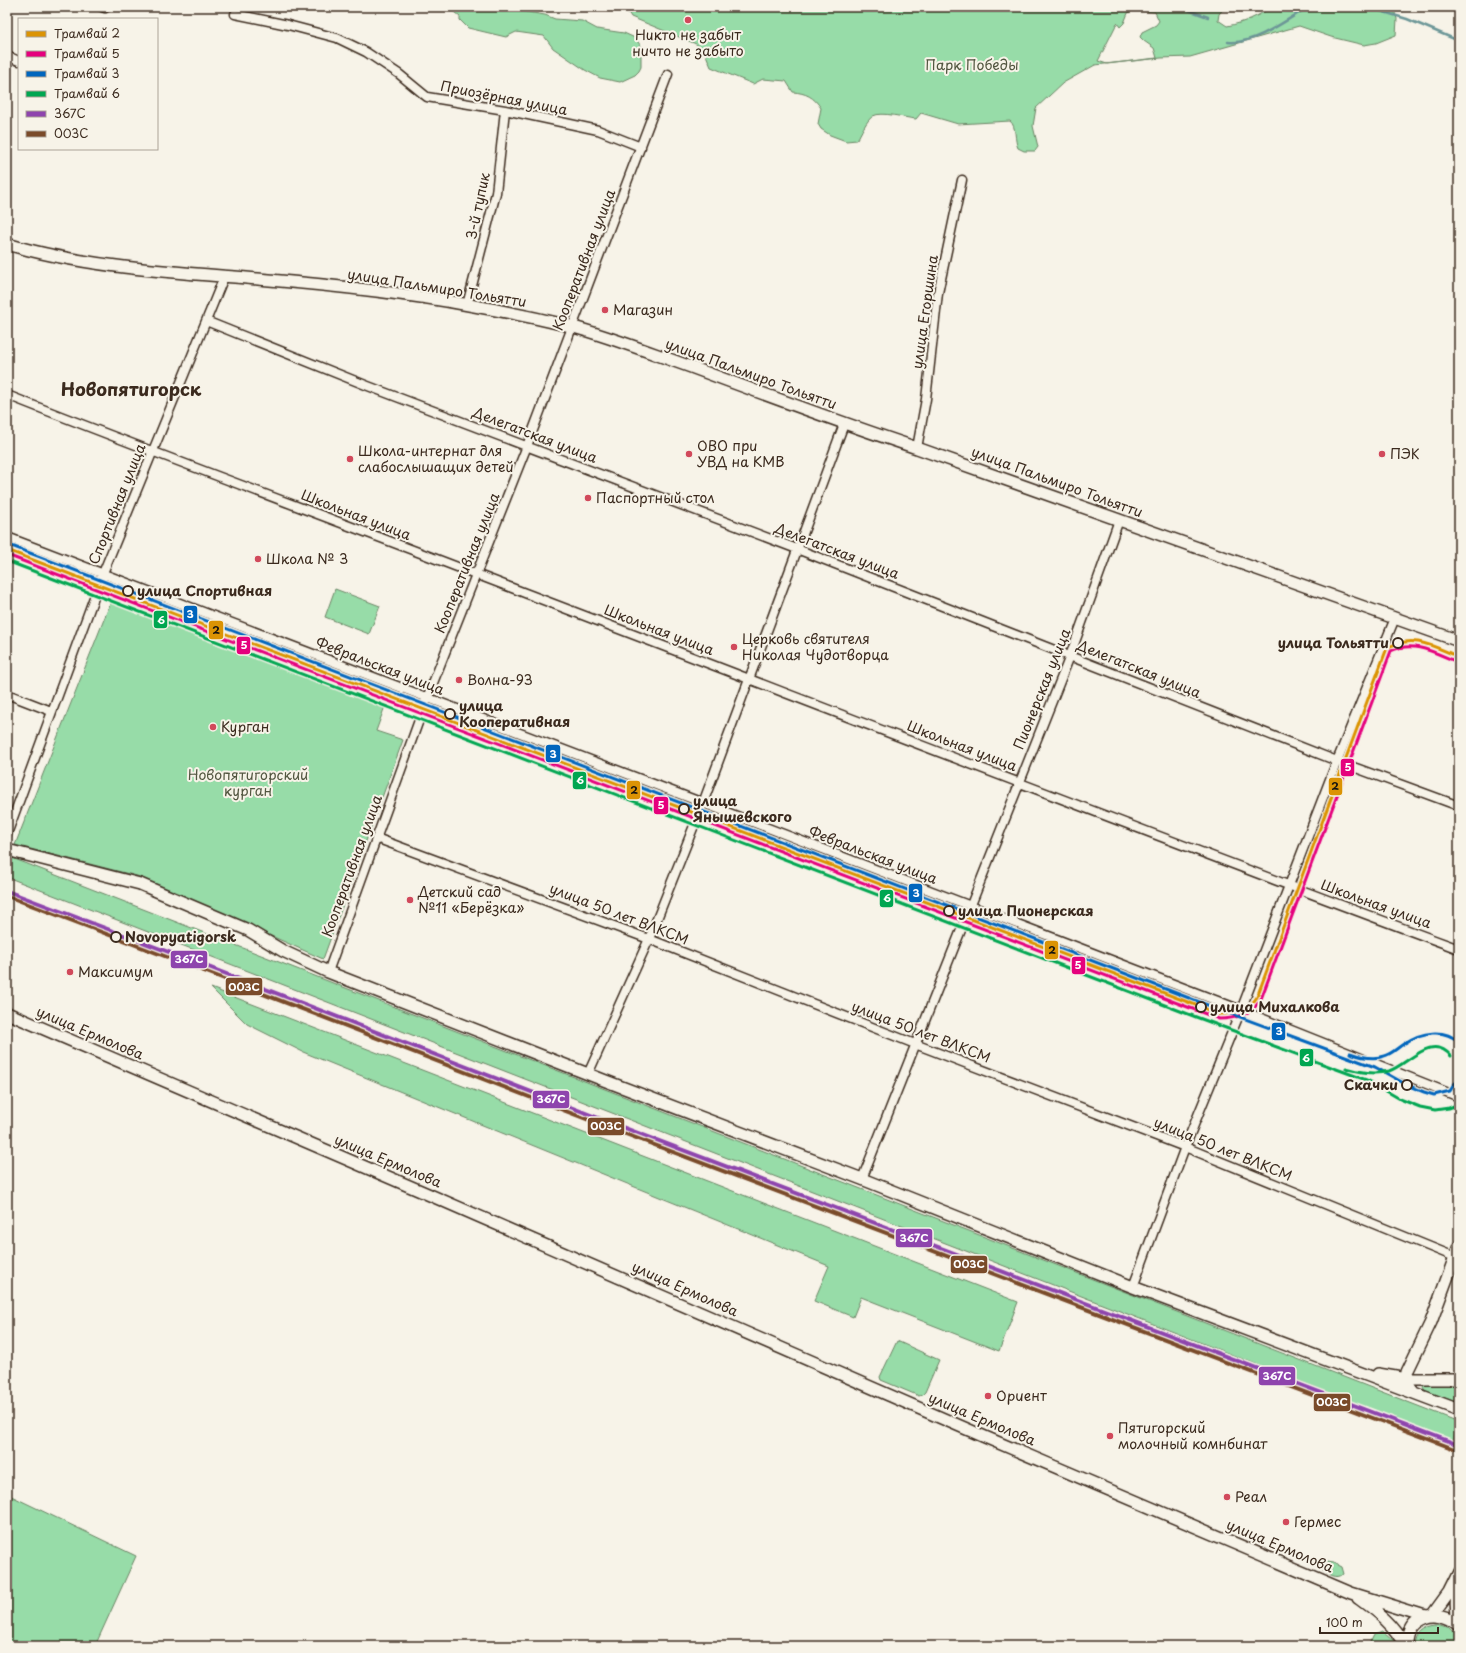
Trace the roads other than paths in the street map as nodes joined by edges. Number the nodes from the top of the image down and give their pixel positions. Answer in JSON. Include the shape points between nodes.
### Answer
{"nodes":[{"id":1,"x":235,"y":14,"type":"dead end"},
{"id":2,"x":7,"y":56,"type":"edge"},
{"id":3,"x":18,"y":61,"type":"edge"},
{"id":4,"x":668,"y":74,"type":"dead end"},
{"id":5,"x":506,"y":110,"type":"junction"},
{"id":6,"x":641,"y":147,"type":"junction"},
{"id":7,"x":962,"y":180,"type":"dead end"},
{"id":8,"x":7,"y":244,"type":"edge"},
{"id":9,"x":224,"y":277,"type":"junction"},
{"id":10,"x":467,"y":305,"type":"junction"},
{"id":11,"x":206,"y":320,"type":"junction"},
{"id":12,"x":572,"y":327,"type":"junction"},
{"id":13,"x":7,"y":394,"type":"edge"},
{"id":14,"x":844,"y":424,"type":"junction"},
{"id":15,"x":527,"y":446,"type":"junction"},
{"id":16,"x":917,"y":448,"type":"junction"},
{"id":17,"x":152,"y":452,"type":"junction"},
{"id":18,"x":1119,"y":520,"type":"junction"},
{"id":19,"x":7,"y":537,"type":"edge"},
{"id":20,"x":797,"y":549,"type":"junction"},
{"id":21,"x":103,"y":573,"type":"junction"},
{"id":22,"x":476,"y":574,"type":"junction"},
{"id":23,"x":1394,"y":618,"type":"junction"},
{"id":24,"x":1459,"y":641,"type":"edge"},
{"id":25,"x":1070,"y":656,"type":"junction"},
{"id":26,"x":748,"y":678,"type":"junction"},
{"id":27,"x":7,"y":694,"type":"edge"},
{"id":28,"x":427,"y":698,"type":"junction"},
{"id":29,"x":51,"y":711,"type":"junction"},
{"id":30,"x":1337,"y":761,"type":"junction"},
{"id":31,"x":1019,"y":782,"type":"junction"},
{"id":32,"x":703,"y":803,"type":"junction"},
{"id":33,"x":1459,"y":806,"type":"edge"},
{"id":34,"x":7,"y":834,"type":"edge"},
{"id":35,"x":376,"y":838,"type":"junction"},
{"id":36,"x":7,"y":850,"type":"edge"},
{"id":37,"x":1290,"y":886,"type":"junction"},
{"id":38,"x":970,"y":906,"type":"junction"},
{"id":39,"x":648,"y":939,"type":"junction"},
{"id":40,"x":1459,"y":949,"type":"edge"},
{"id":41,"x":328,"y":972,"type":"junction"},
{"id":42,"x":1241,"y":1010,"type":"junction"},
{"id":43,"x":7,"y":1014,"type":"edge"},
{"id":44,"x":915,"y":1044,"type":"junction"},
{"id":45,"x":588,"y":1074,"type":"junction"},
{"id":46,"x":1459,"y":1096,"type":"edge"},
{"id":47,"x":1185,"y":1147,"type":"junction"},
{"id":48,"x":862,"y":1178,"type":"junction"},
{"id":49,"x":1457,"y":1251,"type":"edge"},
{"id":50,"x":1133,"y":1287,"type":"junction"},
{"id":51,"x":1353,"y":1369,"type":"junction"},
{"id":52,"x":1407,"y":1379,"type":"junction"},
{"id":53,"x":1459,"y":1379,"type":"edge"},
{"id":54,"x":1414,"y":1393,"type":"junction"},
{"id":55,"x":1459,"y":1410,"type":"edge"},
{"id":56,"x":1459,"y":1572,"type":"edge"},
{"id":57,"x":1459,"y":1578,"type":"edge"},
{"id":58,"x":1351,"y":1593,"type":"junction"},
{"id":59,"x":1430,"y":1615,"type":"junction"},
{"id":60,"x":1459,"y":1625,"type":"edge"},
{"id":61,"x":1406,"y":1646,"type":"edge"}],
"edges":[{"from":1,"to":5,"type":"street","name":"Приозёрная улица","via":[[337,38],[366,52],[400,74],[426,97]]},
{"from":2,"to":3,"type":"street"},
{"from":4,"to":6,"type":"street","name":"Кооперативная улица"},
{"from":5,"to":6,"type":"street","name":"Приозёрная улица","via":[[598,130]]},
{"from":5,"to":10,"type":"street","name":"3-й тупик","via":[[496,193]]},
{"from":6,"to":12,"type":"street","name":"Кооперативная улица"},
{"from":7,"to":16,"type":"street","name":"улица Егоршина","via":[[938,293],[926,399]]},
{"from":8,"to":9,"type":"street","name":"улица Пальмиро Тольятти","via":[[82,262]]},
{"from":9,"to":10,"type":"street","name":"улица Пальмиро Тольятти","via":[[364,290]]},
{"from":9,"to":11,"type":"street","name":"Спортивная улица"},
{"from":10,"to":12,"type":"street","name":"улица Пальмиро Тольятти"},
{"from":11,"to":15,"type":"street","name":"Делегатская улица","via":[[368,386]]},
{"from":11,"to":17,"type":"street","name":"Спортивная улица"},
{"from":12,"to":14,"type":"street","name":"улица Пальмиро Тольятти"},
{"from":12,"to":15,"type":"street","name":"Кооперативная улица"},
{"from":13,"to":17,"type":"street","name":"Школьная улица"},
{"from":14,"to":16,"type":"street","name":"улица Пальмиро Тольятти"},
{"from":14,"to":20,"type":"street"},
{"from":15,"to":20,"type":"street","name":"Делегатская улица"},
{"from":15,"to":22,"type":"street","name":"Кооперативная улица"},
{"from":16,"to":18,"type":"street","name":"улица Пальмиро Тольятти"},
{"from":17,"to":21,"type":"street","name":"Спортивная улица"},
{"from":17,"to":22,"type":"street","name":"Школьная улица"},
{"from":18,"to":23,"type":"street","name":"улица Пальмиро Тольятти"},
{"from":18,"to":25,"type":"street","name":"Пионерская улица"},
{"from":19,"to":21,"type":"street","name":"Февральская улица"},
{"from":20,"to":25,"type":"street","name":"Делегатская улица"},
{"from":20,"to":26,"type":"street"},
{"from":21,"to":28,"type":"street","name":"Февральская улица"},
{"from":21,"to":29,"type":"street","name":"Спортивная улица"},
{"from":22,"to":26,"type":"street","name":"Школьная улица"},
{"from":22,"to":28,"type":"street","name":"Кооперативная улица"},
{"from":23,"to":24,"type":"street","name":"улица Пальмиро Тольятти"},
{"from":23,"to":30,"type":"street"},
{"from":25,"to":30,"type":"street","name":"Делегатская улица"},
{"from":25,"to":31,"type":"street","name":"Пионерская улица"},
{"from":26,"to":31,"type":"street","name":"Школьная улица"},
{"from":26,"to":32,"type":"street"},
{"from":27,"to":29,"type":"street"},
{"from":28,"to":32,"type":"street","name":"Февральская улица"},
{"from":28,"to":35,"type":"street","name":"Кооперативная улица"},
{"from":29,"to":34,"type":"street","name":"Спортивная улица"},
{"from":30,"to":33,"type":"street","name":"Делегатская улица"},
{"from":30,"to":37,"type":"street"},
{"from":31,"to":37,"type":"street","name":"Школьная улица"},
{"from":31,"to":38,"type":"street","name":"Пионерская улица"},
{"from":32,"to":38,"type":"street","name":"Февральская улица"},
{"from":32,"to":39,"type":"street"},
{"from":35,"to":39,"type":"street","name":"улица 50 лет ВЛКСМ"},
{"from":35,"to":41,"type":"street","name":"Кооперативная улица"},
{"from":36,"to":41,"type":"street","via":[[140,884],[248,930],[283,951]]},
{"from":37,"to":40,"type":"street","name":"Школьная улица"},
{"from":37,"to":42,"type":"street"},
{"from":38,"to":42,"type":"street","name":"Февральская улица"},
{"from":38,"to":44,"type":"street","name":"Пионерская улица"},
{"from":39,"to":44,"type":"street","name":"улица 50 лет ВЛКСМ"},
{"from":39,"to":45,"type":"street"},
{"from":41,"to":45,"type":"street"},
{"from":42,"to":46,"type":"street","name":"Февральская улица"},
{"from":42,"to":47,"type":"street"},
{"from":43,"to":58,"type":"street","name":"улица Ермолова"},
{"from":44,"to":47,"type":"street","name":"улица 50 лет ВЛКСМ"},
{"from":44,"to":48,"type":"street","name":"Пионерская улица"},
{"from":45,"to":48,"type":"street"},
{"from":47,"to":49,"type":"street","name":"улица 50 лет ВЛКСМ"},
{"from":47,"to":50,"type":"street"},
{"from":48,"to":50,"type":"street"},
{"from":49,"to":52,"type":"street","via":[[1431,1322],[1407,1372]]},
{"from":50,"to":51,"type":"street"},
{"from":51,"to":52,"type":"street"},
{"from":51,"to":54,"type":"street"},
{"from":52,"to":53,"type":"street"},
{"from":52,"to":54,"type":"street"},
{"from":54,"to":55,"type":"street"},
{"from":56,"to":59,"type":"street","via":[[1449,1592]]},
{"from":57,"to":60,"type":"street","via":[[1455,1610]]},
{"from":58,"to":59,"type":"street","name":"улица Ермолова"},
{"from":58,"to":61,"type":"street","name":"улица Ермолова","via":[[1382,1615]]},
{"from":59,"to":60,"type":"street","name":"улица Ермолова","via":[[1446,1616]]},
{"from":59,"to":61,"type":"street","name":"улица Ермолова","via":[[1414,1625]]}]}
